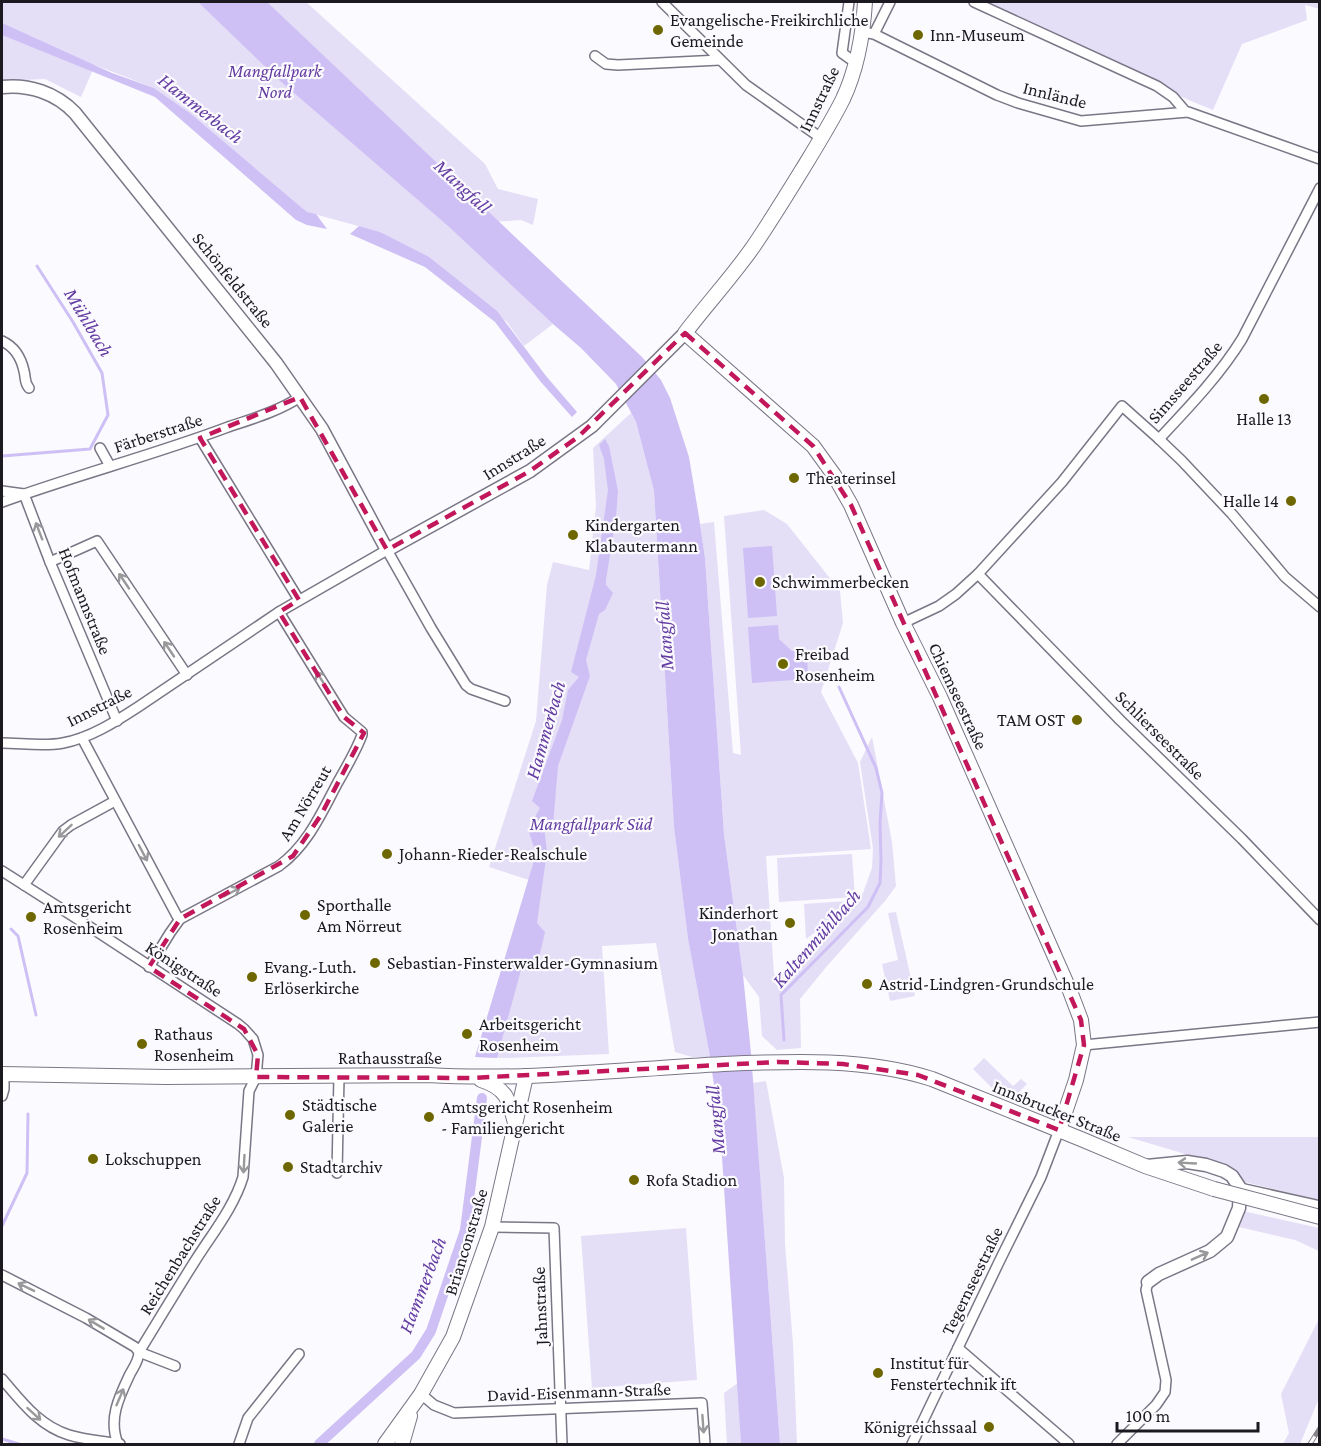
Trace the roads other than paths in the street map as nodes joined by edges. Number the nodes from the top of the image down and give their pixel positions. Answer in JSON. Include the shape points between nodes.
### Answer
{"nodes":[{"id":1,"x":662,"y":2,"type":"edge"},
{"id":2,"x":849,"y":2,"type":"edge"},
{"id":3,"x":865,"y":2,"type":"edge"},
{"id":4,"x":890,"y":2,"type":"edge"},
{"id":5,"x":974,"y":2,"type":"edge"},
{"id":6,"x":868,"y":33,"type":"junction"},
{"id":7,"x":595,"y":56,"type":"dead end"},
{"id":8,"x":720,"y":60,"type":"junction"},
{"id":9,"x":856,"y":63,"type":"junction"},
{"id":10,"x":2,"y":87,"type":"edge"},
{"id":11,"x":1185,"y":111,"type":"junction"},
{"id":12,"x":821,"y":138,"type":"junction"},
{"id":13,"x":1320,"y":159,"type":"edge"},
{"id":14,"x":1320,"y":188,"type":"edge"},
{"id":15,"x":685,"y":333,"type":"junction"},
{"id":16,"x":2,"y":341,"type":"edge"},
{"id":17,"x":29,"y":388,"type":"dead end"},
{"id":18,"x":300,"y":397,"type":"junction"},
{"id":19,"x":200,"y":438,"type":"junction"},
{"id":20,"x":1160,"y":439,"type":"junction"},
{"id":21,"x":100,"y":448,"type":"dead end"},
{"id":22,"x":110,"y":466,"type":"junction"},
{"id":23,"x":2,"y":491,"type":"edge"},
{"id":24,"x":24,"y":494,"type":"junction"},
{"id":25,"x":2,"y":502,"type":"edge"},
{"id":26,"x":387,"y":550,"type":"junction"},
{"id":27,"x":50,"y":562,"type":"junction"},
{"id":28,"x":978,"y":574,"type":"junction"},
{"id":29,"x":299,"y":600,"type":"junction"},
{"id":30,"x":1320,"y":607,"type":"edge"},
{"id":31,"x":279,"y":612,"type":"junction"},
{"id":32,"x":903,"y":622,"type":"junction"},
{"id":33,"x":187,"y":675,"type":"junction"},
{"id":34,"x":505,"y":701,"type":"dead end"},
{"id":35,"x":117,"y":721,"type":"junction"},
{"id":36,"x":82,"y":738,"type":"junction"},
{"id":37,"x":2,"y":742,"type":"edge"},
{"id":38,"x":115,"y":801,"type":"junction"},
{"id":39,"x":2,"y":871,"type":"edge"},
{"id":40,"x":24,"y":885,"type":"junction"},
{"id":41,"x":180,"y":919,"type":"junction"},
{"id":42,"x":1320,"y":920,"type":"edge"},
{"id":43,"x":149,"y":967,"type":"junction"},
{"id":44,"x":1320,"y":1022,"type":"edge"},
{"id":45,"x":1084,"y":1045,"type":"junction"},
{"id":46,"x":777,"y":1062,"type":"joint"},
{"id":47,"x":3,"y":1074,"type":"edge"},
{"id":48,"x":339,"y":1076,"type":"junction"},
{"id":49,"x":526,"y":1076,"type":"junction"},
{"id":50,"x":256,"y":1077,"type":"junction"},
{"id":51,"x":471,"y":1078,"type":"junction"},
{"id":52,"x":2,"y":1096,"type":"edge"},
{"id":53,"x":516,"y":1125,"type":"junction"},
{"id":54,"x":1059,"y":1130,"type":"junction"},
{"id":55,"x":1145,"y":1166,"type":"junction"},
{"id":56,"x":338,"y":1173,"type":"dead end"},
{"id":57,"x":1240,"y":1188,"type":"junction"},
{"id":58,"x":1320,"y":1206,"type":"edge"},
{"id":59,"x":1320,"y":1217,"type":"edge"},
{"id":60,"x":492,"y":1227,"type":"junction"},
{"id":61,"x":2,"y":1275,"type":"edge"},
{"id":62,"x":1148,"y":1282,"type":"joint"},
{"id":63,"x":958,"y":1348,"type":"junction"},
{"id":64,"x":139,"y":1352,"type":"junction"},
{"id":65,"x":299,"y":1354,"type":"dead end"},
{"id":66,"x":175,"y":1366,"type":"dead end"},
{"id":67,"x":2,"y":1379,"type":"edge"},
{"id":68,"x":421,"y":1394,"type":"junction"},
{"id":69,"x":412,"y":1408,"type":"junction"},
{"id":70,"x":560,"y":1409,"type":"junction"},
{"id":71,"x":119,"y":1444,"type":"edge"},
{"id":72,"x":238,"y":1444,"type":"edge"},
{"id":73,"x":385,"y":1444,"type":"edge"},
{"id":74,"x":402,"y":1444,"type":"edge"},
{"id":75,"x":562,"y":1444,"type":"edge"},
{"id":76,"x":705,"y":1444,"type":"edge"},
{"id":77,"x":912,"y":1444,"type":"edge"},
{"id":78,"x":1069,"y":1444,"type":"edge"},
{"id":79,"x":1117,"y":1444,"type":"edge"}],
"edges":[{"from":1,"to":8,"type":"street"},
{"from":2,"to":9,"type":"street","via":[[842,53]]},
{"from":3,"to":6,"type":"main road","name":"Innstraße"},
{"from":4,"to":6,"type":"street"},
{"from":5,"to":11,"type":"street","via":[[1157,86]]},
{"from":6,"to":9,"type":"main road","name":"Innstraße"},
{"from":6,"to":11,"type":"street","name":"Innlände","via":[[1018,104],[1081,121]]},
{"from":7,"to":8,"type":"street","via":[[606,64],[618,65]]},
{"from":8,"to":12,"type":"street","via":[[746,86]]},
{"from":9,"to":12,"type":"main road","name":"Innstraße","via":[[843,98]]},
{"from":10,"to":18,"type":"street","name":"Schönfeldstraße","via":[[39,90],[69,107],[234,309]]},
{"from":11,"to":13,"type":"street","name":"Innlände"},
{"from":12,"to":15,"type":"main road","name":"Innstraße","via":[[752,249]]},
{"from":14,"to":20,"type":"street","name":"Simsseestraße","via":[[1237,347]]},
{"from":15,"to":26,"type":"street","name":"Innstraße","via":[[592,426],[530,471]]},
{"from":15,"to":32,"type":"main road","name":"Chiemseestraße","via":[[813,446],[850,505]]},
{"from":16,"to":17,"type":"street","via":[[18,354]]},
{"from":18,"to":19,"type":"street","name":"Färberstraße"},
{"from":18,"to":26,"type":"street","name":"Schönfeldstraße","via":[[322,429]]},
{"from":19,"to":22,"type":"street","name":"Färberstraße"},
{"from":19,"to":29,"type":"street"},
{"from":20,"to":28,"type":"street","name":"Simsseestraße","via":[[1122,406],[1062,482]]},
{"from":20,"to":30,"type":"street","via":[[1232,514],[1285,577]]},
{"from":21,"to":22,"type":"street"},
{"from":22,"to":24,"type":"street","name":"Färberstraße"},
{"from":23,"to":24,"type":"street","name":"Färberstraße"},
{"from":24,"to":25,"type":"street","name":"Färberstraße"},
{"from":27,"to":24,"type":"street","name":"Hofmannstraße","one_way":true},
{"from":26,"to":29,"type":"street","name":"Innstraße"},
{"from":26,"to":34,"type":"street","via":[[466,685]]},
{"from":33,"to":27,"type":"street","one_way":true,"via":[[97,541]]},
{"from":27,"to":35,"type":"street","name":"Hofmannstraße"},
{"from":28,"to":32,"type":"street","name":"Simsseestraße","via":[[939,606]]},
{"from":28,"to":42,"type":"street","name":"Schlierseestraße"},
{"from":29,"to":31,"type":"street","name":"Innstraße"},
{"from":31,"to":33,"type":"street","name":"Innstraße"},
{"from":41,"to":31,"type":"street","name":"Am Nörreut","one_way":true,"via":[[293,856],[321,815],[362,735],[344,717]]},
{"from":32,"to":45,"type":"main road","name":"Chiemseestraße","via":[[1070,992],[1081,1020]]},
{"from":33,"to":35,"type":"street","name":"Innstraße"},
{"from":35,"to":36,"type":"street","name":"Innstraße"},
{"from":36,"to":37,"type":"street","name":"Innstraße","via":[[60,744]]},
{"from":36,"to":38,"type":"street"},
{"from":38,"to":40,"type":"street","one_way":true,"via":[[63,831]]},
{"from":38,"to":41,"type":"street","one_way":true},
{"from":39,"to":40,"type":"street","name":"Königstraße"},
{"from":40,"to":43,"type":"street","name":"Königstraße"},
{"from":41,"to":43,"type":"street","name":"Am Nörreut"},
{"from":43,"to":50,"type":"street","name":"Königstraße","via":[[244,1029],[258,1054]]},
{"from":44,"to":45,"type":"street"},
{"from":45,"to":54,"type":"main road","name":"Chiemseestraße"},
{"from":46,"to":49,"type":"main road","name":"Rathausstraße"},
{"from":46,"to":54,"type":"main road","name":"Innsbrucker Straße","via":[[843,1064],[918,1075]]},
{"from":47,"to":50,"type":"main road","name":"Rathausstraße"},
{"from":47,"to":52,"type":"street"},
{"from":48,"to":50,"type":"main road","name":"Rathausstraße"},
{"from":48,"to":51,"type":"main road","name":"Rathausstraße"},
{"from":48,"to":56,"type":"street"},
{"from":49,"to":51,"type":"main road","name":"Rathausstraße"},
{"from":49,"to":53,"type":"main road","name":"Brianconstraße"},
{"from":50,"to":64,"type":"street","name":"Reichenbachstraße","one_way":true,"via":[[249,1091],[243,1177],[237,1193]]},
{"from":51,"to":53,"type":"main road","via":[[505,1093]]},
{"from":53,"to":60,"type":"main road","name":"Brianconstraße"},
{"from":54,"to":55,"type":"main road","name":"Innsbrucker Straße"},
{"from":54,"to":63,"type":"street","name":"Tegernseestraße","via":[[1041,1177]]},
{"from":57,"to":55,"type":"street","one_way":true,"via":[[1232,1176],[1206,1165],[1186,1162]]},
{"from":55,"to":59,"type":"main road","name":"Innsbrucker Straße","bridge":true},
{"from":57,"to":58,"type":"street"},
{"from":62,"to":57,"type":"street","one_way":true,"via":[[1210,1251],[1227,1237],[1239,1208]]},
{"from":60,"to":68,"type":"main road","name":"Brianconstraße","via":[[453,1337]]},
{"from":60,"to":70,"type":"street","name":"Jahnstraße","via":[[554,1228]]},
{"from":64,"to":61,"type":"street","one_way":true,"via":[[86,1318]]},
{"from":62,"to":79,"type":"street","via":[[1146,1290],[1166,1380],[1165,1392]]},
{"from":63,"to":77,"type":"street","name":"Tegernseestraße"},
{"from":63,"to":78,"type":"street"},
{"from":64,"to":66,"type":"street"},
{"from":71,"to":64,"type":"street","name":"Reichenbachstraße","one_way":true,"via":[[115,1436],[115,1408]]},
{"from":65,"to":72,"type":"street","via":[[248,1418]]},
{"from":67,"to":71,"type":"street","one_way":true,"via":[[30,1411],[59,1431]]},
{"from":68,"to":69,"type":"main road","name":"Brianconstraße"},
{"from":68,"to":70,"type":"street","name":"David-Eisenmann-Straße","via":[[454,1413]]},
{"from":69,"to":73,"type":"main road","name":"Brianconstraße"},
{"from":69,"to":74,"type":"main road","name":"Brianconstraße"},
{"from":70,"to":75,"type":"street","name":"Jahnstraße"},
{"from":70,"to":76,"type":"street","name":"David-Eisenmann-Straße","one_way":true,"via":[[702,1403]]}]}
